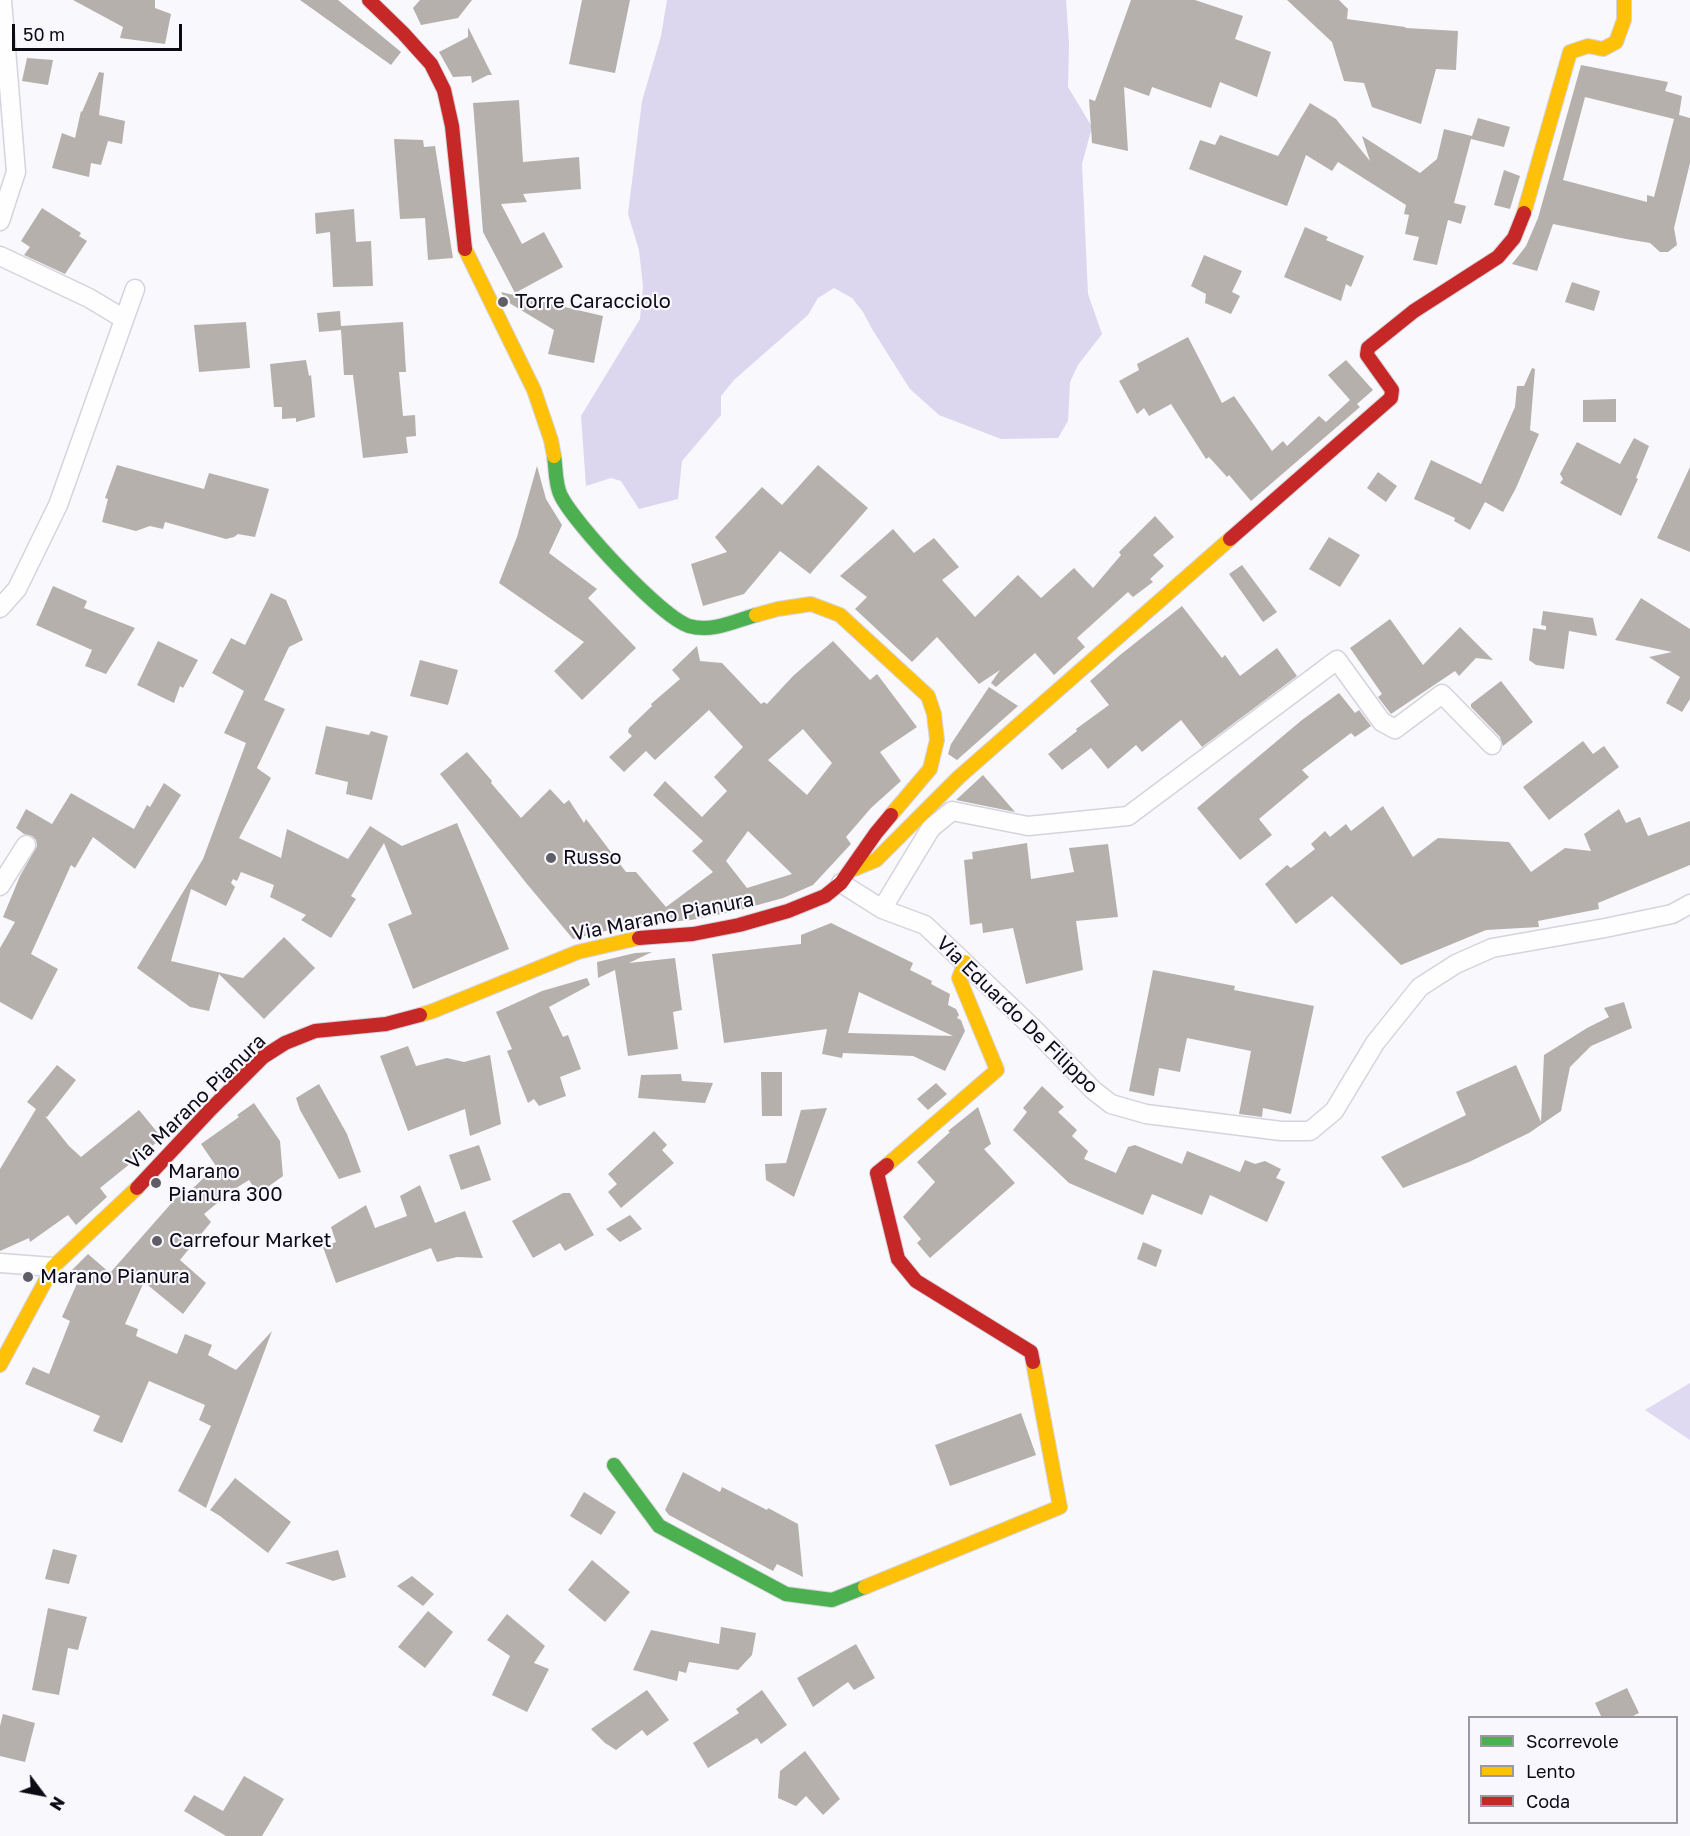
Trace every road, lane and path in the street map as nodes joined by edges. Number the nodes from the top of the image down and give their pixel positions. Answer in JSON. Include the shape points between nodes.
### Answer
{"nodes":[{"id":1,"x":2,"y":0,"type":"edge"},
{"id":2,"x":369,"y":0,"type":"edge"},
{"id":3,"x":1624,"y":0,"type":"edge"},
{"id":4,"x":0,"y":221,"type":"edge"},
{"id":5,"x":0,"y":256,"type":"edge"},
{"id":6,"x":135,"y":289,"type":"dead end"},
{"id":7,"x":124,"y":319,"type":"junction"},
{"id":8,"x":0,"y":608,"type":"edge"},
{"id":9,"x":1492,"y":746,"type":"dead end"},
{"id":10,"x":26,"y":845,"type":"dead end"},
{"id":11,"x":846,"y":876,"type":"junction"},
{"id":12,"x":0,"y":886,"type":"edge"},
{"id":13,"x":1690,"y":904,"type":"edge"},
{"id":14,"x":882,"y":909,"type":"junction"},
{"id":15,"x":965,"y":962,"type":"junction"},
{"id":16,"x":0,"y":1263,"type":"edge"},
{"id":17,"x":53,"y":1267,"type":"junction"},
{"id":18,"x":0,"y":1365,"type":"edge"},
{"id":19,"x":614,"y":1465,"type":"dead end"}],
"edges":[{"from":1,"to":4,"type":"street","via":[[16,172]]},
{"from":2,"to":11,"type":"street","name":"Via Marano Pianura","via":[[430,64],[444,90],[452,126],[465,251],[534,390],[551,440],[560,495],[588,532],[669,615],[689,626],[712,628],[811,604],[840,615],[928,696],[937,740],[930,769]]},
{"from":3,"to":11,"type":"street","via":[[1624,20],[1616,42],[1603,49],[1588,46],[1570,52],[1530,194],[1509,246],[1479,272],[1410,315],[1368,348],[1367,355],[1392,390],[1391,398],[959,777],[876,860]]},
{"from":5,"to":7,"type":"street"},
{"from":6,"to":7,"type":"street"},
{"from":7,"to":8,"type":"street","via":[[58,505],[16,589]]},
{"from":9,"to":14,"type":"street","via":[[1442,693],[1395,729],[1382,722],[1337,660],[1128,816],[1028,826],[952,811],[931,828]]},
{"from":10,"to":12,"type":"street"},
{"from":11,"to":14,"type":"street","name":"Via Eduardo De Filippo"},
{"from":11,"to":17,"type":"street","name":"Via Marano Pianura","via":[[825,896],[788,911],[693,934],[633,939],[578,952],[433,1011],[386,1024],[315,1031],[285,1043],[263,1057],[129,1196]]},
{"from":13,"to":15,"type":"street","name":"Via Eduardo De Filippo","via":[[1671,914],[1492,948],[1456,964],[1420,987],[1375,1043],[1334,1111],[1310,1131],[1146,1114],[1111,1104]]},
{"from":14,"to":15,"type":"street","name":"Via Eduardo De Filippo","via":[[925,925]]},
{"from":15,"to":19,"type":"street","via":[[959,978],[997,1070],[877,1173],[898,1259],[916,1281],[1031,1352],[1060,1507],[832,1600],[786,1594],[659,1526]]},
{"from":16,"to":17,"type":"street"},
{"from":17,"to":18,"type":"street","name":"Via Marano Pianura"}]}
